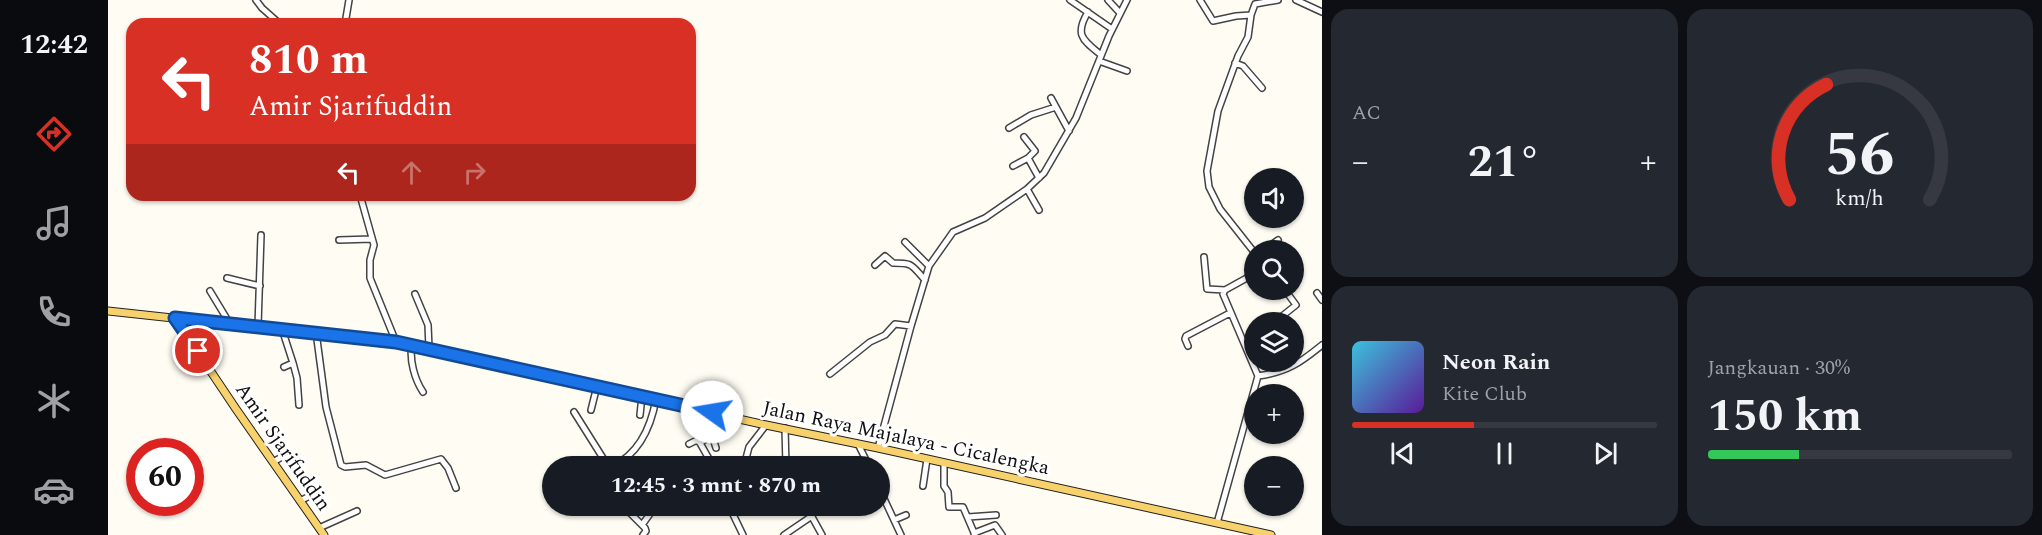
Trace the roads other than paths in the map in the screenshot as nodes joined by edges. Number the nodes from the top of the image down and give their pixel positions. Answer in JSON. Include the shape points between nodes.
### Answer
{"nodes":[{"id":1,"x":256,"y":0,"type":"edge"},
{"id":2,"x":349,"y":0,"type":"edge"},
{"id":3,"x":1070,"y":0,"type":"edge"},
{"id":4,"x":1108,"y":0,"type":"edge"},
{"id":5,"x":1127,"y":0,"type":"edge"},
{"id":6,"x":1200,"y":0,"type":"edge"},
{"id":7,"x":1278,"y":0,"type":"edge"},
{"id":8,"x":1296,"y":0,"type":"edge"},
{"id":9,"x":1255,"y":2,"type":"edge"},
{"id":10,"x":1088,"y":12,"type":"junction"},
{"id":11,"x":1322,"y":12,"type":"edge"},
{"id":12,"x":1120,"y":13,"type":"junction"},
{"id":13,"x":1251,"y":15,"type":"junction"},
{"id":14,"x":273,"y":18,"type":"edge"},
{"id":15,"x":346,"y":18,"type":"edge"},
{"id":16,"x":1112,"y":29,"type":"junction"},
{"id":17,"x":1100,"y":58,"type":"junction"},
{"id":18,"x":1235,"y":63,"type":"junction"},
{"id":19,"x":1127,"y":71,"type":"dead end"},
{"id":20,"x":1262,"y":88,"type":"dead end"},
{"id":21,"x":1051,"y":98,"type":"dead end"},
{"id":22,"x":1056,"y":107,"type":"junction"},
{"id":23,"x":1009,"y":128,"type":"dead end"},
{"id":24,"x":1069,"y":131,"type":"junction"},
{"id":25,"x":1024,"y":137,"type":"dead end"},
{"id":26,"x":1028,"y":158,"type":"junction"},
{"id":27,"x":1013,"y":166,"type":"dead end"},
{"id":28,"x":1039,"y":178,"type":"junction"},
{"id":29,"x":1027,"y":189,"type":"junction"},
{"id":30,"x":362,"y":201,"type":"edge"},
{"id":31,"x":1039,"y":210,"type":"dead end"},
{"id":32,"x":261,"y":235,"type":"dead end"},
{"id":33,"x":372,"y":239,"type":"junction"},
{"id":34,"x":339,"y":240,"type":"dead end"},
{"id":35,"x":1245,"y":240,"type":"edge"},
{"id":36,"x":905,"y":242,"type":"dead end"},
{"id":37,"x":1204,"y":257,"type":"dead end"},
{"id":38,"x":875,"y":265,"type":"dead end"},
{"id":39,"x":929,"y":266,"type":"junction"},
{"id":40,"x":227,"y":278,"type":"dead end"},
{"id":41,"x":925,"y":280,"type":"junction"},
{"id":42,"x":1244,"y":280,"type":"edge"},
{"id":43,"x":260,"y":286,"type":"junction"},
{"id":44,"x":1225,"y":290,"type":"junction"},
{"id":45,"x":210,"y":291,"type":"dead end"},
{"id":46,"x":415,"y":294,"type":"dead end"},
{"id":47,"x":1317,"y":294,"type":"dead end"},
{"id":48,"x":1293,"y":300,"type":"edge"},
{"id":49,"x":1322,"y":300,"type":"edge"},
{"id":50,"x":108,"y":311,"type":"edge"},
{"id":51,"x":1287,"y":312,"type":"edge"},
{"id":52,"x":1230,"y":313,"type":"junction"},
{"id":53,"x":175,"y":318,"type":"junction"},
{"id":54,"x":230,"y":324,"type":"junction"},
{"id":55,"x":258,"y":326,"type":"junction"},
{"id":56,"x":911,"y":326,"type":"junction"},
{"id":57,"x":282,"y":328,"type":"junction"},
{"id":58,"x":316,"y":332,"type":"junction"},
{"id":59,"x":396,"y":342,"type":"junction"},
{"id":60,"x":412,"y":345,"type":"junction"},
{"id":61,"x":1322,"y":345,"type":"edge"},
{"id":62,"x":1188,"y":346,"type":"dead end"},
{"id":63,"x":429,"y":348,"type":"junction"},
{"id":64,"x":293,"y":363,"type":"junction"},
{"id":65,"x":284,"y":367,"type":"dead end"},
{"id":66,"x":831,"y":374,"type":"dead end"},
{"id":67,"x":1258,"y":376,"type":"junction"},
{"id":68,"x":597,"y":386,"type":"junction"},
{"id":69,"x":423,"y":392,"type":"dead end"},
{"id":70,"x":642,"y":396,"type":"junction"},
{"id":71,"x":656,"y":399,"type":"junction"},
{"id":72,"x":298,"y":405,"type":"dead end"},
{"id":73,"x":591,"y":410,"type":"dead end"},
{"id":74,"x":574,"y":412,"type":"dead end"},
{"id":75,"x":712,"y":412,"type":"junction"},
{"id":76,"x":640,"y":415,"type":"dead end"},
{"id":77,"x":765,"y":425,"type":"junction"},
{"id":78,"x":785,"y":428,"type":"junction"},
{"id":79,"x":712,"y":435,"type":"junction"},
{"id":80,"x":700,"y":442,"type":"junction"},
{"id":81,"x":858,"y":443,"type":"junction"},
{"id":82,"x":689,"y":444,"type":"dead end"},
{"id":83,"x":716,"y":448,"type":"dead end"},
{"id":84,"x":878,"y":448,"type":"junction"},
{"id":85,"x":289,"y":453,"type":"dead end"},
{"id":86,"x":602,"y":456,"type":"edge"},
{"id":87,"x":630,"y":456,"type":"edge"},
{"id":88,"x":708,"y":456,"type":"edge"},
{"id":89,"x":747,"y":456,"type":"edge"},
{"id":90,"x":786,"y":456,"type":"edge"},
{"id":91,"x":864,"y":456,"type":"edge"},
{"id":92,"x":927,"y":459,"type":"junction"},
{"id":93,"x":273,"y":462,"type":"junction"},
{"id":94,"x":944,"y":463,"type":"junction"},
{"id":95,"x":923,"y":486,"type":"dead end"},
{"id":96,"x":456,"y":489,"type":"dead end"},
{"id":97,"x":318,"y":491,"type":"dead end"},
{"id":98,"x":300,"y":501,"type":"junction"},
{"id":99,"x":357,"y":511,"type":"dead end"},
{"id":100,"x":890,"y":511,"type":"edge"},
{"id":101,"x":906,"y":515,"type":"dead end"},
{"id":102,"x":996,"y":515,"type":"dead end"},
{"id":103,"x":633,"y":516,"type":"edge"},
{"id":104,"x":648,"y":516,"type":"edge"},
{"id":105,"x":734,"y":516,"type":"edge"},
{"id":106,"x":812,"y":516,"type":"joint"},
{"id":107,"x":968,"y":517,"type":"junction"},
{"id":108,"x":894,"y":520,"type":"junction"},
{"id":109,"x":1217,"y":523,"type":"junction"},
{"id":110,"x":642,"y":525,"type":"junction"},
{"id":111,"x":319,"y":528,"type":"junction"},
{"id":112,"x":975,"y":534,"type":"edge"},
{"id":113,"x":324,"y":535,"type":"edge"},
{"id":114,"x":644,"y":535,"type":"edge"},
{"id":115,"x":743,"y":535,"type":"edge"},
{"id":116,"x":784,"y":535,"type":"edge"},
{"id":117,"x":822,"y":535,"type":"edge"},
{"id":118,"x":901,"y":535,"type":"edge"},
{"id":119,"x":1002,"y":535,"type":"edge"},
{"id":120,"x":1270,"y":535,"type":"edge"}],
"edges":[{"from":1,"to":14,"type":"street"},
{"from":2,"to":15,"type":"street"},
{"from":3,"to":10,"type":"street"},
{"from":4,"to":12,"type":"street"},
{"from":5,"to":12,"type":"street"},
{"from":6,"to":13,"type":"street","via":[[1213,21]]},
{"from":7,"to":9,"type":"street"},
{"from":8,"to":11,"type":"street"},
{"from":9,"to":13,"type":"street"},
{"from":10,"to":16,"type":"street"},
{"from":10,"to":17,"type":"street","via":[[1080,26],[1082,37]]},
{"from":12,"to":16,"type":"street"},
{"from":13,"to":18,"type":"street","via":[[1248,37]]},
{"from":16,"to":17,"type":"street"},
{"from":17,"to":19,"type":"street"},
{"from":17,"to":24,"type":"street"},
{"from":18,"to":20,"type":"street","via":[[1243,66]]},
{"from":18,"to":35,"type":"street","via":[[1218,111],[1207,171],[1208,182],[1224,214]]},
{"from":21,"to":22,"type":"street"},
{"from":22,"to":23,"type":"street"},
{"from":22,"to":24,"type":"street"},
{"from":24,"to":28,"type":"street"},
{"from":25,"to":26,"type":"street","via":[[1035,152]]},
{"from":26,"to":27,"type":"street"},
{"from":26,"to":28,"type":"street"},
{"from":28,"to":29,"type":"street"},
{"from":29,"to":31,"type":"street"},
{"from":29,"to":39,"type":"street","via":[[985,218],[950,235]]},
{"from":30,"to":33,"type":"street"},
{"from":32,"to":43,"type":"street"},
{"from":33,"to":34,"type":"street"},
{"from":33,"to":59,"type":"street","via":[[370,278]]},
{"from":36,"to":39,"type":"street"},
{"from":37,"to":44,"type":"street","via":[[1207,289]]},
{"from":38,"to":41,"type":"street","via":[[885,256],[893,263],[908,263]]},
{"from":39,"to":41,"type":"street"},
{"from":40,"to":43,"type":"street"},
{"from":41,"to":56,"type":"street"},
{"from":42,"to":44,"type":"street"},
{"from":43,"to":55,"type":"street"},
{"from":44,"to":52,"type":"street"},
{"from":45,"to":54,"type":"street"},
{"from":46,"to":63,"type":"street","via":[[428,325]]},
{"from":47,"to":49,"type":"street"},
{"from":48,"to":51,"type":"street","via":[[1296,304]]},
{"from":50,"to":53,"type":"main road","name":"Jalan Raya Majalaya - Cicalengka"},
{"from":52,"to":62,"type":"street","via":[[1186,336]]},
{"from":52,"to":67,"type":"street"},
{"from":53,"to":54,"type":"main road","name":"Jalan Raya Majalaya - Cicalengka"},
{"from":53,"to":93,"type":"main road","name":"Amir Sjarifuddin"},
{"from":54,"to":55,"type":"main road","name":"Jalan Raya Majalaya - Cicalengka"},
{"from":55,"to":57,"type":"main road","name":"Jalan Raya Majalaya - Cicalengka"},
{"from":56,"to":66,"type":"street","via":[[895,324]]},
{"from":56,"to":84,"type":"street"},
{"from":57,"to":58,"type":"main road","name":"Jalan Raya Majalaya - Cicalengka"},
{"from":57,"to":64,"type":"street"},
{"from":58,"to":59,"type":"main road","name":"Jalan Raya Majalaya - Cicalengka"},
{"from":58,"to":96,"type":"street","via":[[326,407],[341,465],[363,464],[385,475],[441,459]]},
{"from":59,"to":60,"type":"main road","name":"Jalan Raya Majalaya - Cicalengka"},
{"from":60,"to":63,"type":"main road","name":"Jalan Raya Majalaya - Cicalengka"},
{"from":60,"to":69,"type":"street","via":[[415,374]]},
{"from":61,"to":67,"type":"street","via":[[1280,373]]},
{"from":63,"to":68,"type":"main road","name":"Jalan Raya Majalaya - Cicalengka"},
{"from":64,"to":65,"type":"street"},
{"from":64,"to":72,"type":"street"},
{"from":67,"to":109,"type":"street"},
{"from":68,"to":70,"type":"main road","name":"Jalan Raya Majalaya - Cicalengka"},
{"from":68,"to":73,"type":"street"},
{"from":70,"to":71,"type":"main road","name":"Jalan Raya Majalaya - Cicalengka"},
{"from":70,"to":76,"type":"street"},
{"from":71,"to":75,"type":"main road","name":"Jalan Raya Majalaya - Cicalengka"},
{"from":71,"to":87,"type":"street","via":[[651,422]]},
{"from":74,"to":86,"type":"street"},
{"from":75,"to":77,"type":"main road","name":"Jalan Raya Majalaya - Cicalengka"},
{"from":75,"to":79,"type":"street"},
{"from":77,"to":78,"type":"main road","name":"Jalan Raya Majalaya - Cicalengka"},
{"from":77,"to":89,"type":"street"},
{"from":78,"to":81,"type":"main road","name":"Jalan Raya Majalaya - Cicalengka"},
{"from":78,"to":90,"type":"street"},
{"from":79,"to":80,"type":"street"},
{"from":79,"to":83,"type":"street"},
{"from":80,"to":82,"type":"street"},
{"from":80,"to":88,"type":"street"},
{"from":81,"to":84,"type":"main road","name":"Jalan Raya Majalaya - Cicalengka"},
{"from":81,"to":91,"type":"street"},
{"from":84,"to":92,"type":"main road","name":"Jalan Raya Majalaya - Cicalengka"},
{"from":85,"to":93,"type":"street"},
{"from":92,"to":94,"type":"main road","name":"Jalan Raya Majalaya - Cicalengka"},
{"from":92,"to":95,"type":"street"},
{"from":93,"to":98,"type":"main road","name":"Amir Sjarifuddin"},
{"from":94,"to":107,"type":"street","via":[[944,486],[950,507],[963,507]]},
{"from":94,"to":109,"type":"main road","name":"Jalan Raya Majalaya - Cicalengka"},
{"from":97,"to":98,"type":"street"},
{"from":98,"to":111,"type":"main road","name":"Amir Sjarifuddin"},
{"from":99,"to":111,"type":"street"},
{"from":100,"to":108,"type":"street"},
{"from":101,"to":108,"type":"street"},
{"from":102,"to":107,"type":"street"},
{"from":103,"to":110,"type":"street"},
{"from":104,"to":110,"type":"street"},
{"from":105,"to":115,"type":"street"},
{"from":106,"to":116,"type":"street"},
{"from":106,"to":117,"type":"street"},
{"from":107,"to":112,"type":"street"},
{"from":108,"to":118,"type":"street"},
{"from":109,"to":120,"type":"main road","name":"Jalan Raya Majalaya - Cicalengka"},
{"from":110,"to":114,"type":"street"},
{"from":111,"to":113,"type":"main road","name":"Amir Sjarifuddin"},
{"from":112,"to":119,"type":"street","via":[[995,525]]}]}
